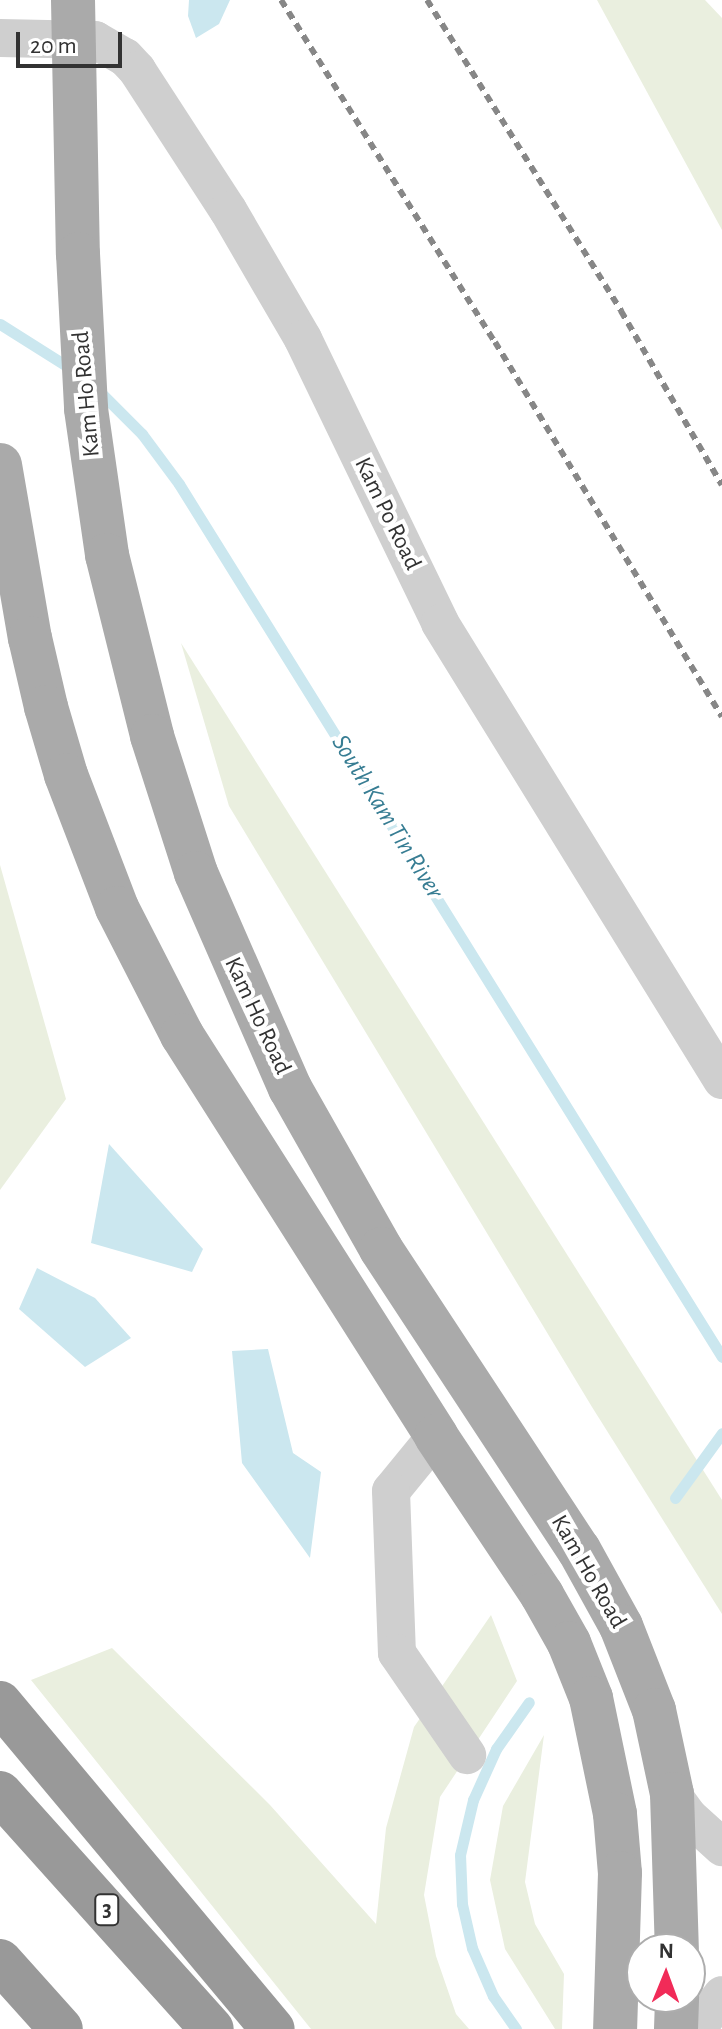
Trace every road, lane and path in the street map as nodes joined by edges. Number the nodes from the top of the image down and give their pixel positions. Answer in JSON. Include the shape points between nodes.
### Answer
{"nodes":[{"id":1,"x":74,"y":18,"type":"edge"},
{"id":2,"x":0,"y":38,"type":"edge"},
{"id":3,"x":0,"y":465,"type":"edge"},
{"id":4,"x":722,"y":1080,"type":"edge"},
{"id":5,"x":436,"y":1436,"type":"junction"},
{"id":6,"x":0,"y":1703,"type":"edge"},
{"id":7,"x":467,"y":1755,"type":"dead end"},
{"id":8,"x":0,"y":1793,"type":"edge"},
{"id":9,"x":672,"y":1794,"type":"junction"},
{"id":10,"x":722,"y":1847,"type":"edge"},
{"id":11,"x":676,"y":1933,"type":"edge"},
{"id":12,"x":0,"y":1961,"type":"edge"},
{"id":13,"x":722,"y":1995,"type":"edge"},
{"id":14,"x":61,"y":2029,"type":"edge"},
{"id":15,"x":212,"y":2029,"type":"edge"},
{"id":16,"x":273,"y":2029,"type":"edge"},
{"id":17,"x":615,"y":2029,"type":"edge"},
{"id":18,"x":697,"y":2029,"type":"edge"}],
"edges":[{"from":1,"to":2,"type":"street","name":"Kam Po Road"},
{"from":1,"to":4,"type":"street","name":"Kam Po Road","via":[[137,70],[228,210],[303,339],[440,623]]},
{"from":1,"to":9,"type":"main road","name":"Kam Ho Road","via":[[82,330],[91,454],[107,555],[152,736],[196,873],[290,1088],[381,1249],[601,1586],[640,1668]]},
{"from":3,"to":5,"type":"main road","via":[[46,707],[117,908],[182,1035]]},
{"from":5,"to":7,"type":"street","via":[[391,1491],[397,1653]]},
{"from":5,"to":17,"type":"main road","via":[[542,1595],[591,1698],[607,1770],[620,1873]]},
{"from":6,"to":16,"type":"highway"},
{"from":8,"to":15,"type":"highway","number":"3"},
{"from":9,"to":10,"type":"street"},
{"from":9,"to":11,"type":"main road","name":"Kam Ho Road"},
{"from":12,"to":14,"type":"highway"},
{"from":13,"to":18,"type":"street"}]}
